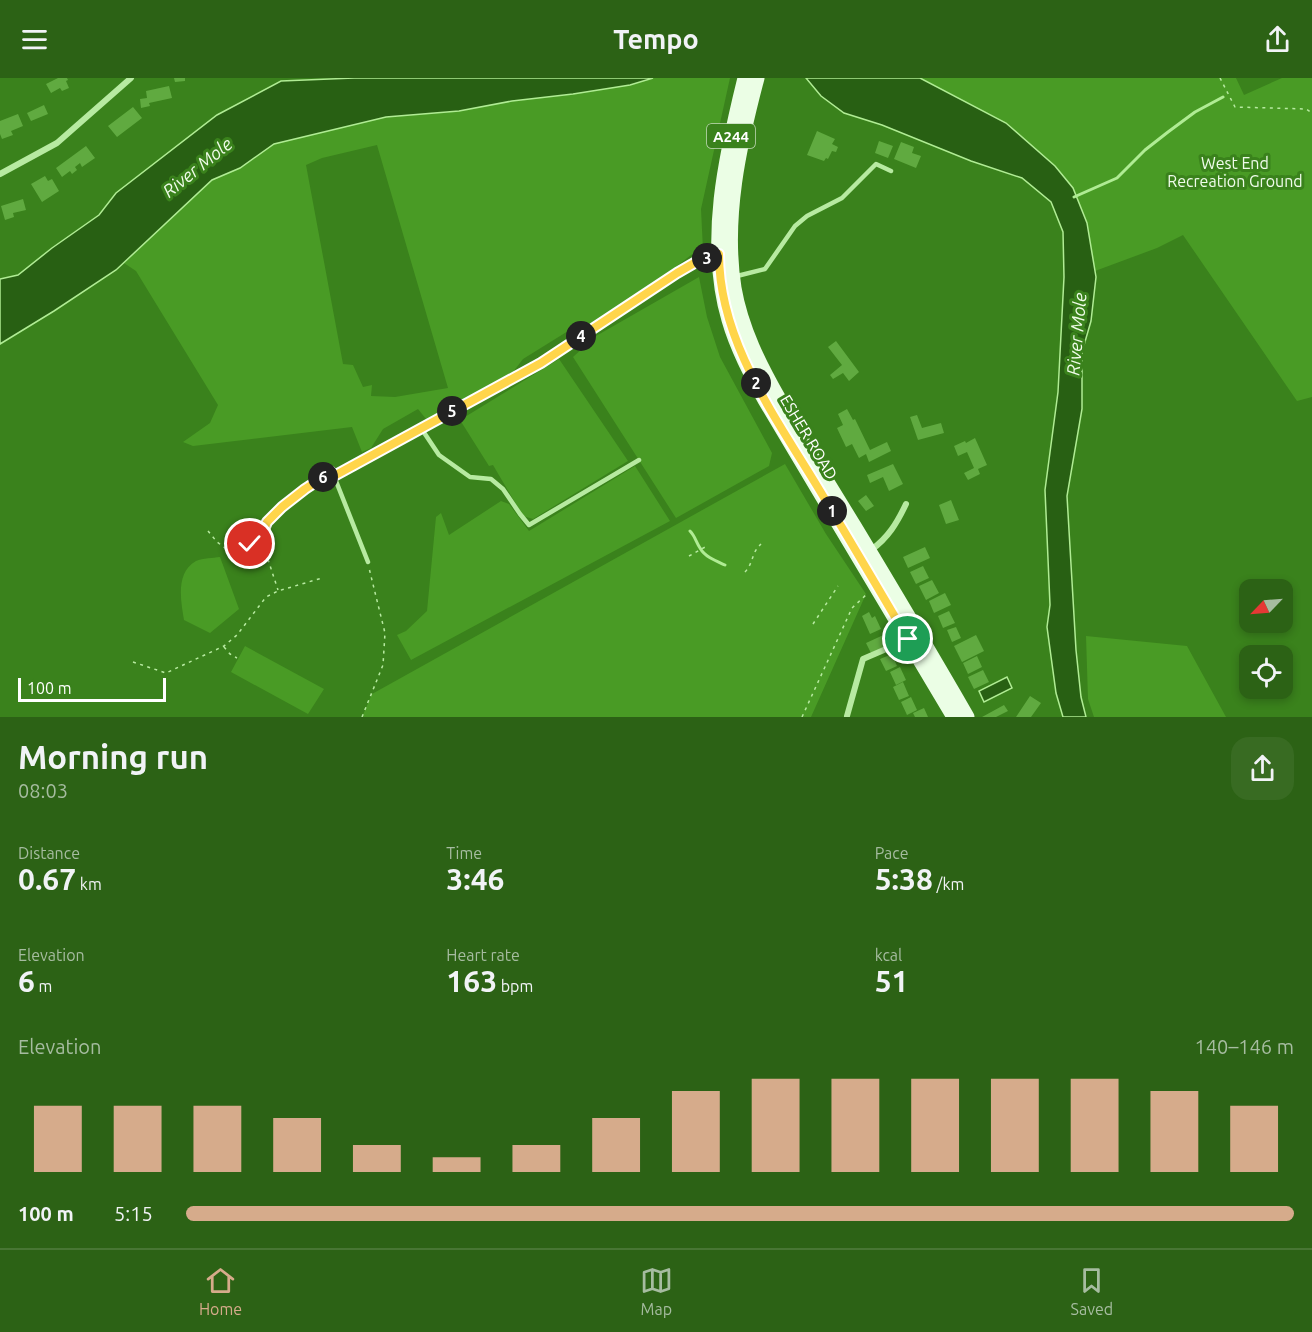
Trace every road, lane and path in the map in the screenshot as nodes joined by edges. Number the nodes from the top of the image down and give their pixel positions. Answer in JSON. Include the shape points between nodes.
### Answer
{"nodes":[{"id":1,"x":131,"y":78,"type":"edge"},
{"id":2,"x":1220,"y":78,"type":"edge"},
{"id":3,"x":752,"y":80,"type":"edge"},
{"id":4,"x":1312,"y":113,"type":"edge"},
{"id":5,"x":891,"y":171,"type":"dead end"},
{"id":6,"x":0,"y":174,"type":"edge"},
{"id":7,"x":719,"y":254,"type":"junction"},
{"id":8,"x":733,"y":277,"type":"junction"},
{"id":9,"x":421,"y":428,"type":"junction"},
{"id":10,"x":639,"y":460,"type":"dead end"},
{"id":11,"x":334,"y":476,"type":"junction"},
{"id":12,"x":906,"y":504,"type":"dead end"},
{"id":13,"x":208,"y":531,"type":"dead end"},
{"id":14,"x":261,"y":537,"type":"junction"},
{"id":15,"x":761,"y":544,"type":"dead end"},
{"id":16,"x":707,"y":546,"type":"dead end"},
{"id":17,"x":869,"y":552,"type":"junction"},
{"id":18,"x":689,"y":556,"type":"dead end"},
{"id":19,"x":368,"y":562,"type":"joint"},
{"id":20,"x":745,"y":572,"type":"dead end"},
{"id":21,"x":322,"y":578,"type":"dead end"},
{"id":22,"x":838,"y":586,"type":"dead end"},
{"id":23,"x":278,"y":591,"type":"junction"},
{"id":24,"x":870,"y":592,"type":"dead end"},
{"id":25,"x":813,"y":624,"type":"dead end"},
{"id":26,"x":908,"y":639,"type":"junction"},
{"id":27,"x":224,"y":646,"type":"junction"},
{"id":28,"x":237,"y":658,"type":"dead end"},
{"id":29,"x":133,"y":662,"type":"dead end"},
{"id":30,"x":847,"y":716,"type":"edge"},
{"id":31,"x":362,"y":717,"type":"edge"},
{"id":32,"x":802,"y":717,"type":"edge"},
{"id":33,"x":954,"y":717,"type":"edge"},
{"id":34,"x":968,"y":717,"type":"edge"}],
"edges":[{"from":1,"to":6,"type":"street","via":[[57,142]]},
{"from":2,"to":4,"type":"path","via":[[1235,106],[1306,109]]},
{"from":3,"to":7,"type":"main road","name":"ESHER ROAD","number":"A244","via":[[727,156]]},
{"from":3,"to":8,"type":"main road","name":"ESHER ROAD","number":"A244","via":[[734,189]]},
{"from":5,"to":8,"type":"lane","via":[[876,164],[842,198],[795,226],[765,269]]},
{"from":7,"to":9,"type":"lane","via":[[677,273],[541,363]]},
{"from":7,"to":26,"type":"main road","name":"ESHER ROAD","number":"A244","via":[[726,308],[748,368]]},
{"from":8,"to":17,"type":"main road","name":"ESHER ROAD","number":"A244","via":[[741,318],[758,361]]},
{"from":9,"to":10,"type":"lane","via":[[439,455],[470,477],[491,479],[503,489],[530,525]]},
{"from":9,"to":11,"type":"lane"},
{"from":11,"to":14,"type":"path","via":[[331,472],[282,507],[267,522]]},
{"from":11,"to":19,"type":"lane"},
{"from":12,"to":17,"type":"street","via":[[890,533]]},
{"from":13,"to":14,"type":"path","via":[[229,551]]},
{"from":14,"to":23,"type":"path"},
{"from":15,"to":20,"type":"path"},
{"from":16,"to":18,"type":"path"},
{"from":17,"to":34,"type":"main road","name":"ESHER ROAD","number":"A244"},
{"from":19,"to":31,"type":"path","via":[[385,633],[383,665]]},
{"from":21,"to":23,"type":"path"},
{"from":22,"to":25,"type":"path"},
{"from":23,"to":27,"type":"path","via":[[266,597]]},
{"from":24,"to":32,"type":"path","via":[[852,608]]},
{"from":26,"to":30,"type":"street","via":[[863,659]]},
{"from":26,"to":33,"type":"main road","name":"ESHER ROAD","number":"A244"},
{"from":27,"to":28,"type":"path"},
{"from":27,"to":29,"type":"path","via":[[166,673]]}]}
